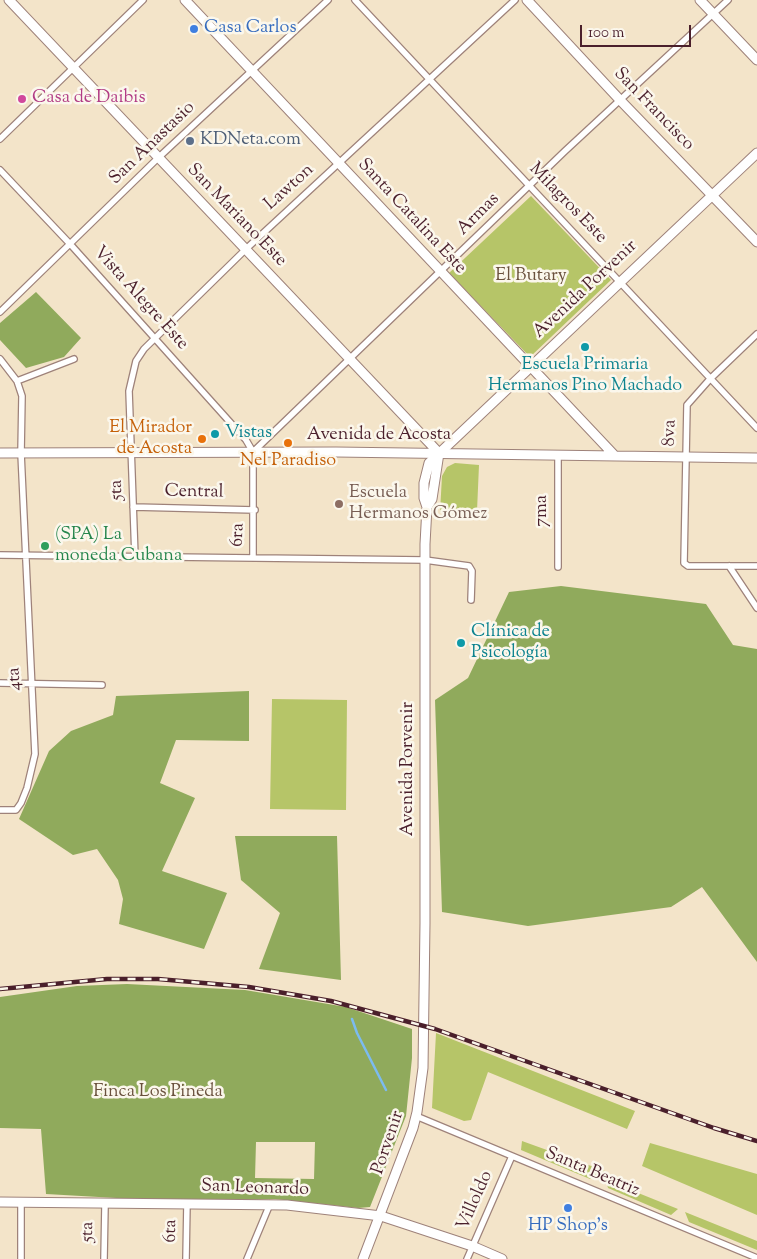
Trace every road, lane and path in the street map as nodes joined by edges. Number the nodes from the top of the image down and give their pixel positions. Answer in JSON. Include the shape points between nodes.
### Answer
{"nodes":[{"id":1,"x":9,"y":0,"type":"edge"},
{"id":2,"x":143,"y":0,"type":"edge"},
{"id":3,"x":185,"y":0,"type":"edge"},
{"id":4,"x":328,"y":0,"type":"edge"},
{"id":5,"x":355,"y":0,"type":"edge"},
{"id":6,"x":515,"y":0,"type":"edge"},
{"id":7,"x":527,"y":0,"type":"edge"},
{"id":8,"x":700,"y":0,"type":"edge"},
{"id":9,"x":728,"y":0,"type":"edge"},
{"id":10,"x":713,"y":13,"type":"junction"},
{"id":11,"x":757,"y":60,"type":"edge"},
{"id":12,"x":72,"y":68,"type":"junction"},
{"id":13,"x":252,"y":71,"type":"junction"},
{"id":14,"x":429,"y":80,"type":"junction"},
{"id":15,"x":620,"y":100,"type":"junction"},
{"id":16,"x":0,"y":140,"type":"edge"},
{"id":17,"x":757,"y":153,"type":"edge"},
{"id":18,"x":158,"y":158,"type":"junction"},
{"id":19,"x":339,"y":164,"type":"junction"},
{"id":20,"x":0,"y":170,"type":"edge"},
{"id":21,"x":529,"y":186,"type":"junction"},
{"id":22,"x":712,"y":194,"type":"junction"},
{"id":23,"x":757,"y":242,"type":"edge"},
{"id":24,"x":71,"y":245,"type":"junction"},
{"id":25,"x":246,"y":249,"type":"junction"},
{"id":26,"x":442,"y":273,"type":"junction"},
{"id":27,"x":620,"y":281,"type":"junction"},
{"id":28,"x":0,"y":312,"type":"edge"},
{"id":29,"x":757,"y":334,"type":"edge"},
{"id":30,"x":155,"y":337,"type":"junction"},
{"id":31,"x":348,"y":358,"type":"junction"},
{"id":32,"x":0,"y":359,"type":"edge"},
{"id":33,"x":74,"y":359,"type":"dead end"},
{"id":34,"x":531,"y":365,"type":"junction"},
{"id":35,"x":710,"y":379,"type":"junction"},
{"id":36,"x":18,"y":381,"type":"junction"},
{"id":37,"x":757,"y":428,"type":"edge"},
{"id":38,"x":0,"y":452,"type":"edge"},
{"id":39,"x":253,"y":452,"type":"junction"},
{"id":40,"x":21,"y":453,"type":"junction"},
{"id":41,"x":131,"y":453,"type":"junction"},
{"id":42,"x":439,"y":453,"type":"junction"},
{"id":43,"x":558,"y":455,"type":"junction"},
{"id":44,"x":615,"y":456,"type":"junction"},
{"id":45,"x":685,"y":457,"type":"junction"},
{"id":46,"x":757,"y":458,"type":"edge"},
{"id":47,"x":133,"y":507,"type":"junction"},
{"id":48,"x":255,"y":510,"type":"junction"},
{"id":49,"x":0,"y":555,"type":"edge"},
{"id":50,"x":26,"y":556,"type":"junction"},
{"id":51,"x":135,"y":557,"type":"junction"},
{"id":52,"x":253,"y":558,"type":"junction"},
{"id":53,"x":425,"y":560,"type":"junction"},
{"id":54,"x":729,"y":566,"type":"junction"},
{"id":55,"x":757,"y":566,"type":"edge"},
{"id":56,"x":558,"y":567,"type":"dead end"},
{"id":57,"x":471,"y":600,"type":"dead end"},
{"id":58,"x":757,"y":608,"type":"edge"},
{"id":59,"x":0,"y":683,"type":"edge"},
{"id":60,"x":32,"y":683,"type":"junction"},
{"id":61,"x":102,"y":685,"type":"dead end"},
{"id":62,"x":0,"y":810,"type":"edge"},
{"id":63,"x":424,"y":1032,"type":"joint"},
{"id":64,"x":416,"y":1116,"type":"junction"},
{"id":65,"x":512,"y":1156,"type":"junction"},
{"id":66,"x":0,"y":1202,"type":"edge"},
{"id":67,"x":21,"y":1202,"type":"junction"},
{"id":68,"x":187,"y":1203,"type":"junction"},
{"id":69,"x":270,"y":1204,"type":"junction"},
{"id":70,"x":105,"y":1205,"type":"junction"},
{"id":71,"x":381,"y":1216,"type":"junction"},
{"id":72,"x":472,"y":1246,"type":"junction"},
{"id":73,"x":757,"y":1258,"type":"edge"},
{"id":74,"x":21,"y":1259,"type":"edge"},
{"id":75,"x":104,"y":1259,"type":"edge"},
{"id":76,"x":186,"y":1259,"type":"edge"},
{"id":77,"x":247,"y":1259,"type":"edge"},
{"id":78,"x":363,"y":1259,"type":"edge"},
{"id":79,"x":467,"y":1259,"type":"edge"},
{"id":80,"x":502,"y":1259,"type":"edge"}],
"edges":[{"from":1,"to":12,"type":"street","name":"San Mariano Este"},
{"from":2,"to":12,"type":"street"},
{"from":3,"to":13,"type":"street","name":"Santa Catalina Este"},
{"from":4,"to":13,"type":"street","name":"San Anastasio"},
{"from":5,"to":14,"type":"street","name":"Milagros Este"},
{"from":6,"to":14,"type":"street","name":"Lawton"},
{"from":7,"to":15,"type":"street","name":"San Francisco"},
{"from":8,"to":10,"type":"street"},
{"from":9,"to":10,"type":"street","name":"Armas"},
{"from":10,"to":11,"type":"street"},
{"from":10,"to":15,"type":"street","name":"Armas"},
{"from":12,"to":16,"type":"street"},
{"from":12,"to":18,"type":"street","name":"San Mariano Este"},
{"from":13,"to":18,"type":"street","name":"San Anastasio"},
{"from":13,"to":19,"type":"street","name":"Santa Catalina Este"},
{"from":14,"to":19,"type":"street","name":"Lawton"},
{"from":14,"to":21,"type":"street","name":"Milagros Este"},
{"from":15,"to":21,"type":"street","name":"Armas"},
{"from":15,"to":22,"type":"street","name":"San Francisco"},
{"from":17,"to":22,"type":"street","name":"Avenida Porvenir"},
{"from":18,"to":24,"type":"street","name":"San Anastasio"},
{"from":18,"to":25,"type":"street","name":"San Mariano Este"},
{"from":19,"to":25,"type":"street","name":"Lawton"},
{"from":19,"to":26,"type":"street","name":"Santa Catalina Este"},
{"from":20,"to":24,"type":"street","name":"Vista Alegre Este"},
{"from":21,"to":26,"type":"street","name":"Armas"},
{"from":21,"to":27,"type":"street","name":"Milagros Este"},
{"from":22,"to":23,"type":"street","name":"San Francisco"},
{"from":22,"to":27,"type":"street","name":"Avenida Porvenir"},
{"from":24,"to":28,"type":"street","name":"San Anastasio"},
{"from":24,"to":30,"type":"street","name":"Vista Alegre Este"},
{"from":25,"to":30,"type":"street","name":"Lawton"},
{"from":25,"to":31,"type":"street","name":"San Mariano Este"},
{"from":26,"to":31,"type":"street","name":"Armas"},
{"from":26,"to":34,"type":"street","name":"Santa Catalina Este"},
{"from":27,"to":34,"type":"street","name":"Avenida Porvenir"},
{"from":27,"to":35,"type":"street","name":"Milagros Este"},
{"from":29,"to":35,"type":"street","name":"8va"},
{"from":30,"to":39,"type":"street","name":"Vista Alegre Este"},
{"from":30,"to":41,"type":"street","name":"Lawton","via":[[136,362],[130,380]]},
{"from":31,"to":39,"type":"street","name":"Armas"},
{"from":31,"to":42,"type":"street","name":"San Mariano Este"},
{"from":32,"to":36,"type":"street"},
{"from":33,"to":36,"type":"street"},
{"from":34,"to":42,"type":"street","name":"Avenida Porvenir"},
{"from":34,"to":44,"type":"street","name":"Santa Catalina Este"},
{"from":35,"to":37,"type":"street","name":"Milagros Este"},
{"from":35,"to":45,"type":"street","name":"8va","via":[[687,405]]},
{"from":36,"to":40,"type":"street","name":"4ta","via":[[22,396]]},
{"from":38,"to":40,"type":"street","name":"Avenida de Acosta"},
{"from":39,"to":41,"type":"street","name":"Avenida de Acosta"},
{"from":39,"to":42,"type":"street","name":"Avenida de Acosta"},
{"from":39,"to":48,"type":"street","name":"6ra"},
{"from":40,"to":41,"type":"street","name":"Avenida de Acosta"},
{"from":40,"to":50,"type":"street","name":"4ta"},
{"from":41,"to":47,"type":"street","name":"5ta"},
{"from":42,"to":43,"type":"street","name":"Avenida de Acosta"},
{"from":42,"to":53,"type":"street","name":"Avenida Porvenir","via":[[429,464],[424,483],[427,507]]},
{"from":43,"to":44,"type":"street","name":"Avenida de Acosta"},
{"from":43,"to":56,"type":"street","name":"7ma"},
{"from":44,"to":45,"type":"street","name":"Avenida de Acosta"},
{"from":45,"to":46,"type":"street","name":"Avenida de Acosta"},
{"from":45,"to":54,"type":"street","name":"8va","via":[[684,563],[688,566]]},
{"from":47,"to":48,"type":"street","name":"Central"},
{"from":47,"to":51,"type":"street","name":"5ta"},
{"from":48,"to":52,"type":"street","name":"6ra"},
{"from":49,"to":50,"type":"street"},
{"from":50,"to":51,"type":"street"},
{"from":50,"to":60,"type":"street","name":"4ta"},
{"from":51,"to":52,"type":"street"},
{"from":52,"to":53,"type":"street"},
{"from":53,"to":57,"type":"street","via":[[469,566],[472,571]]},
{"from":53,"to":63,"type":"street","name":"Avenida Porvenir"},
{"from":54,"to":55,"type":"street"},
{"from":54,"to":58,"type":"street"},
{"from":59,"to":60,"type":"street"},
{"from":60,"to":61,"type":"street"},
{"from":60,"to":62,"type":"street","name":"4ta","via":[[35,754],[27,788],[16,810]]},
{"from":63,"to":64,"type":"street","name":"Porvenir"},
{"from":64,"to":65,"type":"street","name":"Santa Beatriz"},
{"from":64,"to":71,"type":"street","name":"Porvenir"},
{"from":65,"to":72,"type":"street","name":"Villoldo"},
{"from":65,"to":73,"type":"street","name":"Santa Beatriz"},
{"from":66,"to":67,"type":"street","name":"San Leonardo"},
{"from":67,"to":70,"type":"street","name":"San Leonardo"},
{"from":67,"to":74,"type":"street"},
{"from":68,"to":69,"type":"street","name":"San Leonardo"},
{"from":68,"to":70,"type":"street","name":"San Leonardo"},
{"from":68,"to":76,"type":"street","name":"6ta"},
{"from":69,"to":71,"type":"street","name":"San Leonardo"},
{"from":69,"to":77,"type":"street"},
{"from":70,"to":75,"type":"street","name":"5ta"},
{"from":71,"to":72,"type":"street","name":"San Leonardo"},
{"from":71,"to":78,"type":"street","name":"Porvenir"},
{"from":72,"to":79,"type":"street","name":"Villoldo"},
{"from":72,"to":80,"type":"street","name":"San Leonardo"}]}
